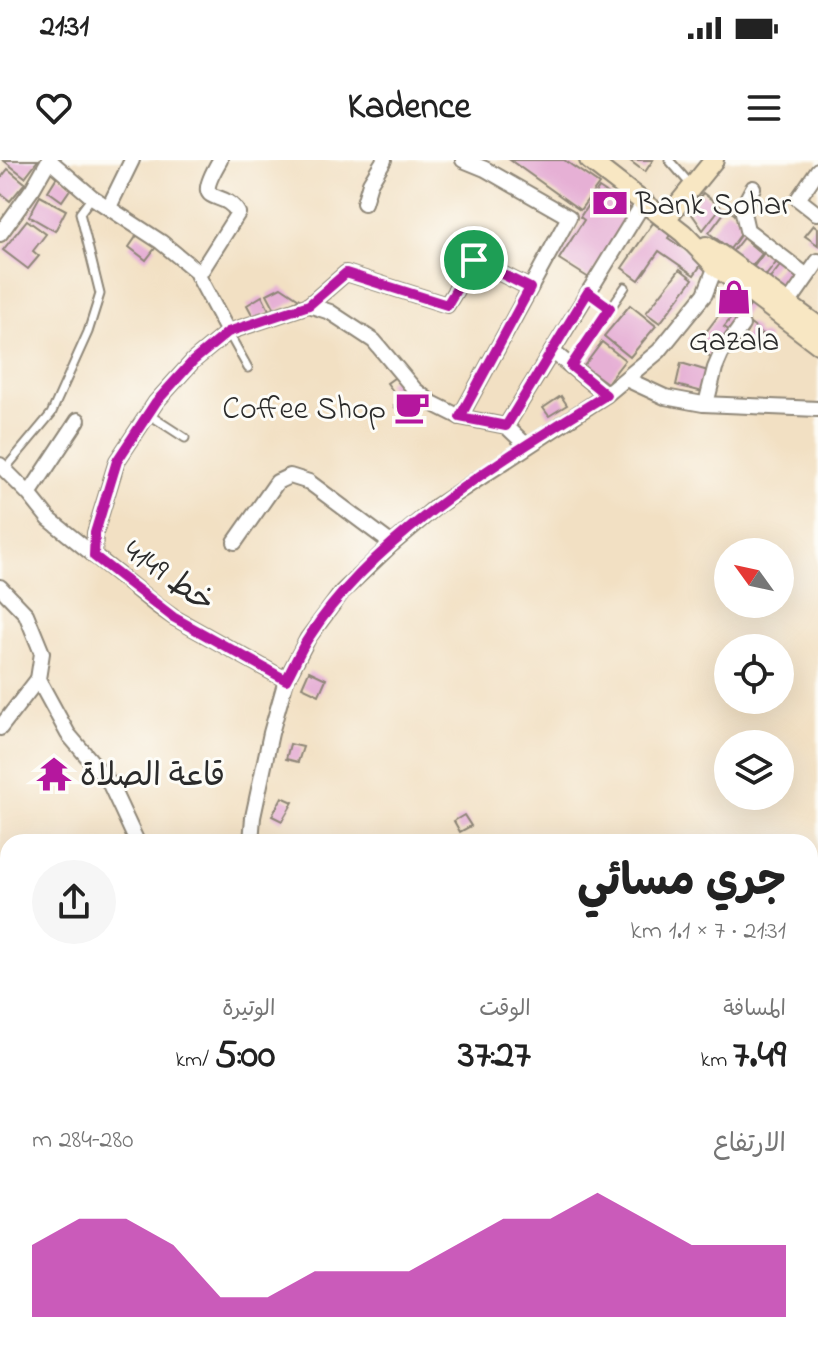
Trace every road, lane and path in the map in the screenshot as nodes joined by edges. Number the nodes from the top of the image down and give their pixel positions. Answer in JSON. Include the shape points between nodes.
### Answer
{"nodes":[{"id":1,"x":49,"y":160,"type":"edge"},
{"id":2,"x":132,"y":160,"type":"edge"},
{"id":3,"x":220,"y":160,"type":"edge"},
{"id":4,"x":384,"y":160,"type":"edge"},
{"id":5,"x":463,"y":160,"type":"edge"},
{"id":6,"x":669,"y":160,"type":"edge"},
{"id":7,"x":714,"y":160,"type":"edge"},
{"id":8,"x":596,"y":162,"type":"edge"},
{"id":9,"x":818,"y":170,"type":"edge"},
{"id":10,"x":693,"y":186,"type":"junction"},
{"id":11,"x":753,"y":188,"type":"dead end"},
{"id":12,"x":92,"y":197,"type":"junction"},
{"id":13,"x":364,"y":203,"type":"dead end"},
{"id":14,"x":109,"y":207,"type":"junction"},
{"id":15,"x":818,"y":213,"type":"edge"},
{"id":16,"x":667,"y":216,"type":"junction"},
{"id":17,"x":0,"y":234,"type":"edge"},
{"id":18,"x":718,"y":260,"type":"junction"},
{"id":19,"x":818,"y":261,"type":"edge"},
{"id":20,"x":198,"y":276,"type":"junction"},
{"id":21,"x":807,"y":276,"type":"junction"},
{"id":22,"x":741,"y":286,"type":"junction"},
{"id":23,"x":625,"y":287,"type":"dead end"},
{"id":24,"x":530,"y":288,"type":"junction"},
{"id":25,"x":588,"y":292,"type":"junction"},
{"id":26,"x":705,"y":294,"type":"junction"},
{"id":27,"x":788,"y":304,"type":"junction"},
{"id":28,"x":309,"y":305,"type":"junction"},
{"id":29,"x":610,"y":308,"type":"junction"},
{"id":30,"x":742,"y":325,"type":"dead end"},
{"id":31,"x":818,"y":326,"type":"edge"},
{"id":32,"x":228,"y":332,"type":"junction"},
{"id":33,"x":818,"y":344,"type":"edge"},
{"id":34,"x":552,"y":351,"type":"junction"},
{"id":35,"x":571,"y":366,"type":"junction"},
{"id":36,"x":248,"y":368,"type":"dead end"},
{"id":37,"x":626,"y":379,"type":"junction"},
{"id":38,"x":606,"y":395,"type":"junction"},
{"id":39,"x":706,"y":404,"type":"junction"},
{"id":40,"x":818,"y":409,"type":"edge"},
{"id":41,"x":148,"y":414,"type":"junction"},
{"id":42,"x":460,"y":417,"type":"junction"},
{"id":43,"x":78,"y":420,"type":"dead end"},
{"id":44,"x":506,"y":426,"type":"junction"},
{"id":45,"x":185,"y":438,"type":"dead end"},
{"id":46,"x":527,"y":446,"type":"junction"},
{"id":47,"x":3,"y":467,"type":"edge"},
{"id":48,"x":29,"y":494,"type":"junction"},
{"id":49,"x":235,"y":542,"type":"dead end"},
{"id":50,"x":392,"y":544,"type":"junction"},
{"id":51,"x":94,"y":556,"type":"junction"},
{"id":52,"x":0,"y":587,"type":"edge"},
{"id":53,"x":38,"y":679,"type":"junction"},
{"id":54,"x":286,"y":680,"type":"junction"},
{"id":55,"x":2,"y":724,"type":"edge"},
{"id":56,"x":133,"y":834,"type":"edge"},
{"id":57,"x":252,"y":834,"type":"edge"}],
"edges":[{"from":1,"to":12,"type":"street"},
{"from":1,"to":17,"type":"street"},
{"from":2,"to":14,"type":"street"},
{"from":3,"to":20,"type":"street","via":[[207,190],[235,207],[237,215]]},
{"from":4,"to":13,"type":"street"},
{"from":5,"to":24,"type":"street","via":[[569,217]]},
{"from":6,"to":10,"type":"lane"},
{"from":7,"to":10,"type":"main road"},
{"from":8,"to":16,"type":"main road"},
{"from":9,"to":15,"type":"street","via":[[798,199]]},
{"from":10,"to":16,"type":"main road"},
{"from":11,"to":21,"type":"street","via":[[742,208],[747,230]]},
{"from":12,"to":14,"type":"street"},
{"from":12,"to":47,"type":"lane","via":[[80,213],[100,294],[88,332],[51,414]]},
{"from":14,"to":20,"type":"street","via":[[161,242]]},
{"from":16,"to":18,"type":"main road"},
{"from":16,"to":25,"type":"street"},
{"from":18,"to":22,"type":"main road"},
{"from":18,"to":26,"type":"street"},
{"from":18,"to":27,"type":"main road"},
{"from":19,"to":21,"type":"street"},
{"from":20,"to":32,"type":"street"},
{"from":21,"to":27,"type":"street"},
{"from":22,"to":26,"type":"street","via":[[717,286]]},
{"from":22,"to":33,"type":"main road"},
{"from":23,"to":29,"type":"lane"},
{"from":24,"to":28,"type":"street","via":[[474,260],[447,305],[346,273]]},
{"from":24,"to":42,"type":"street"},
{"from":25,"to":29,"type":"lane"},
{"from":25,"to":34,"type":"street"},
{"from":26,"to":37,"type":"street","via":[[659,351]]},
{"from":27,"to":31,"type":"main road"},
{"from":28,"to":32,"type":"street"},
{"from":28,"to":42,"type":"street","via":[[361,331],[415,390]]},
{"from":29,"to":35,"type":"lane"},
{"from":30,"to":39,"type":"street","via":[[721,354]]},
{"from":32,"to":36,"type":"lane"},
{"from":32,"to":41,"type":"street","via":[[193,361]]},
{"from":34,"to":35,"type":"street"},
{"from":34,"to":44,"type":"street"},
{"from":35,"to":38,"type":"street"},
{"from":37,"to":38,"type":"street"},
{"from":37,"to":39,"type":"street","via":[[665,397]]},
{"from":38,"to":46,"type":"street"},
{"from":39,"to":40,"type":"street"},
{"from":41,"to":45,"type":"lane"},
{"from":41,"to":51,"type":"street","via":[[117,461],[95,533]]},
{"from":42,"to":44,"type":"street"},
{"from":43,"to":48,"type":"street"},
{"from":44,"to":46,"type":"street"},
{"from":46,"to":50,"type":"street","via":[[437,506]]},
{"from":47,"to":48,"type":"street","name":"4149 خط"},
{"from":48,"to":51,"type":"street","name":"4149 خط","via":[[49,519]]},
{"from":49,"to":50,"type":"street","via":[[277,482],[290,476],[309,482]]},
{"from":50,"to":54,"type":"street","via":[[342,592]]},
{"from":51,"to":54,"type":"street","name":"4149 خط","via":[[173,617]]},
{"from":52,"to":53,"type":"street","via":[[26,614],[42,653]]},
{"from":53,"to":55,"type":"street"},
{"from":53,"to":56,"type":"street","via":[[68,734],[109,782]]},
{"from":54,"to":57,"type":"street"}]}
